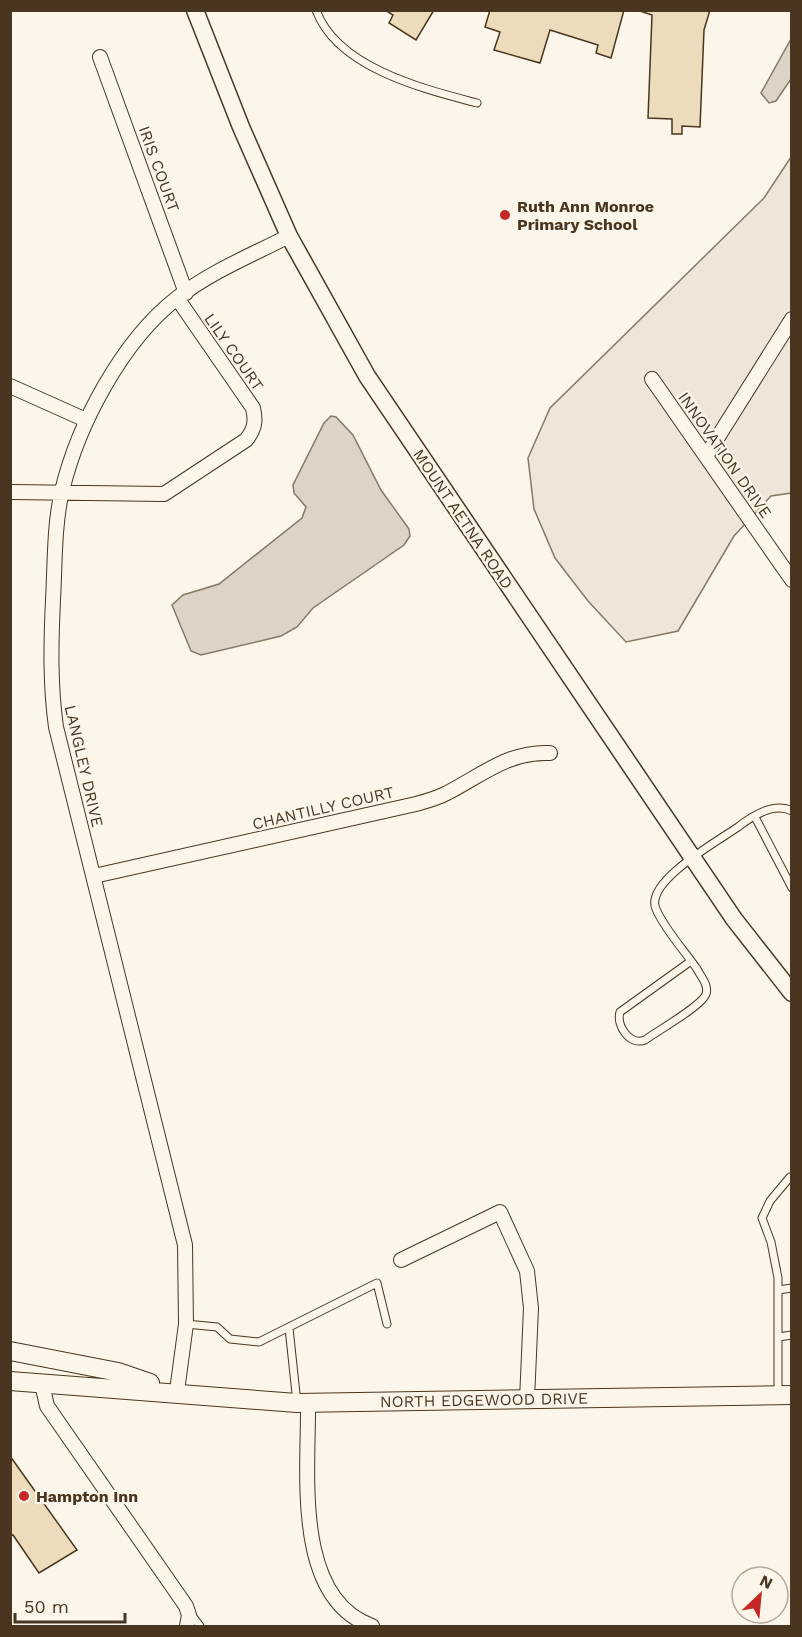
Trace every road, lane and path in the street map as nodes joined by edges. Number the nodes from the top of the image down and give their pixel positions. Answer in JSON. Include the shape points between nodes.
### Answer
{"nodes":[{"id":1,"x":195,"y":10,"type":"edge"},
{"id":2,"x":316,"y":10,"type":"edge"},
{"id":3,"x":100,"y":57,"type":"dead end"},
{"id":4,"x":477,"y":103,"type":"dead end"},
{"id":5,"x":289,"y":236,"type":"junction"},
{"id":6,"x":182,"y":296,"type":"junction"},
{"id":7,"x":792,"y":319,"type":"edge"},
{"id":8,"x":652,"y":379,"type":"dead end"},
{"id":9,"x":10,"y":387,"type":"edge"},
{"id":10,"x":86,"y":420,"type":"junction"},
{"id":11,"x":706,"y":456,"type":"junction"},
{"id":12,"x":10,"y":492,"type":"edge"},
{"id":13,"x":61,"y":493,"type":"junction"},
{"id":14,"x":792,"y":580,"type":"edge"},
{"id":15,"x":550,"y":753,"type":"dead end"},
{"id":16,"x":792,"y":811,"type":"edge"},
{"id":17,"x":755,"y":817,"type":"junction"},
{"id":18,"x":693,"y":858,"type":"junction"},
{"id":19,"x":94,"y":876,"type":"junction"},
{"id":20,"x":792,"y":888,"type":"edge"},
{"id":21,"x":691,"y":961,"type":"junction"},
{"id":22,"x":792,"y":993,"type":"edge"},
{"id":23,"x":792,"y":1178,"type":"edge"},
{"id":24,"x":401,"y":1260,"type":"dead end"},
{"id":25,"x":792,"y":1288,"type":"edge"},
{"id":26,"x":778,"y":1290,"type":"junction"},
{"id":27,"x":186,"y":1324,"type":"junction"},
{"id":28,"x":387,"y":1324,"type":"dead end"},
{"id":29,"x":289,"y":1328,"type":"junction"},
{"id":30,"x":792,"y":1335,"type":"edge"},
{"id":31,"x":778,"y":1337,"type":"junction"},
{"id":32,"x":10,"y":1351,"type":"edge"},
{"id":33,"x":10,"y":1381,"type":"edge"},
{"id":34,"x":42,"y":1384,"type":"junction"},
{"id":35,"x":177,"y":1391,"type":"junction"},
{"id":36,"x":785,"y":1395,"type":"edge"},
{"id":37,"x":527,"y":1400,"type":"junction"},
{"id":38,"x":303,"y":1403,"type":"junction"},
{"id":39,"x":186,"y":1606,"type":"junction"},
{"id":40,"x":188,"y":1626,"type":"edge"},
{"id":41,"x":200,"y":1626,"type":"edge"},
{"id":42,"x":372,"y":1626,"type":"edge"}],
"edges":[{"from":1,"to":5,"type":"street","name":"MOUNT AETNA ROAD"},
{"from":2,"to":4,"type":"lane","via":[[333,38],[385,74],[407,85]]},
{"from":3,"to":6,"type":"street","name":"IRIS COURT"},
{"from":5,"to":6,"type":"street","name":"LANGLEY DRIVE"},
{"from":5,"to":18,"type":"street","name":"MOUNT AETNA ROAD","via":[[367,376]]},
{"from":6,"to":10,"type":"street","name":"LANGLEY DRIVE","via":[[130,350]]},
{"from":6,"to":13,"type":"street","name":"LILY COURT","via":[[253,408],[253,431],[246,440],[164,494]]},
{"from":7,"to":11,"type":"street"},
{"from":8,"to":11,"type":"street","name":"INNOVATION DRIVE"},
{"from":9,"to":10,"type":"street"},
{"from":10,"to":13,"type":"street","name":"LANGLEY DRIVE"},
{"from":11,"to":14,"type":"street","name":"INNOVATION DRIVE"},
{"from":12,"to":13,"type":"street"},
{"from":13,"to":19,"type":"street","name":"LANGLEY DRIVE","via":[[51,692],[56,727]]},
{"from":15,"to":19,"type":"street","name":"CHANTILLY COURT","via":[[514,756],[444,795],[416,804]]},
{"from":16,"to":17,"type":"lane","via":[[772,808]]},
{"from":17,"to":18,"type":"lane"},
{"from":17,"to":20,"type":"lane"},
{"from":18,"to":21,"type":"lane","via":[[663,880],[654,894],[656,909]]},
{"from":18,"to":22,"type":"street","name":"MOUNT AETNA ROAD","via":[[753,945]]},
{"from":19,"to":27,"type":"street","name":"LANGLEY DRIVE","via":[[176,1198],[185,1245]]},
{"from":21,"to":21,"type":"lane","via":[[706,984],[706,996],[645,1040],[629,1038],[619,1024],[620,1012]]},
{"from":23,"to":26,"type":"lane","via":[[770,1201],[762,1218],[771,1242]]},
{"from":24,"to":37,"type":"street","via":[[500,1212],[527,1271],[531,1308]]},
{"from":25,"to":26,"type":"lane"},
{"from":26,"to":31,"type":"lane"},
{"from":27,"to":29,"type":"lane","via":[[217,1327],[230,1338],[259,1342]]},
{"from":27,"to":35,"type":"street","name":"LANGLEY DRIVE"},
{"from":28,"to":29,"type":"lane","via":[[377,1282]]},
{"from":29,"to":38,"type":"lane"},
{"from":30,"to":31,"type":"lane"},
{"from":31,"to":36,"type":"lane"},
{"from":32,"to":35,"type":"main road","name":"NORTH EDGEWOOD DRIVE","via":[[118,1372]]},
{"from":33,"to":34,"type":"main road","name":"NORTH EDGEWOOD DRIVE"},
{"from":34,"to":35,"type":"main road","name":"NORTH EDGEWOOD DRIVE"},
{"from":34,"to":39,"type":"street","via":[[47,1406]]},
{"from":35,"to":38,"type":"main road","name":"NORTH EDGEWOOD DRIVE"},
{"from":36,"to":37,"type":"main road","name":"NORTH EDGEWOOD DRIVE"},
{"from":37,"to":38,"type":"main road","name":"NORTH EDGEWOOD DRIVE"},
{"from":38,"to":42,"type":"street","via":[[313,1554],[334,1597],[347,1612]]},
{"from":39,"to":40,"type":"street"},
{"from":39,"to":41,"type":"lane"}]}
